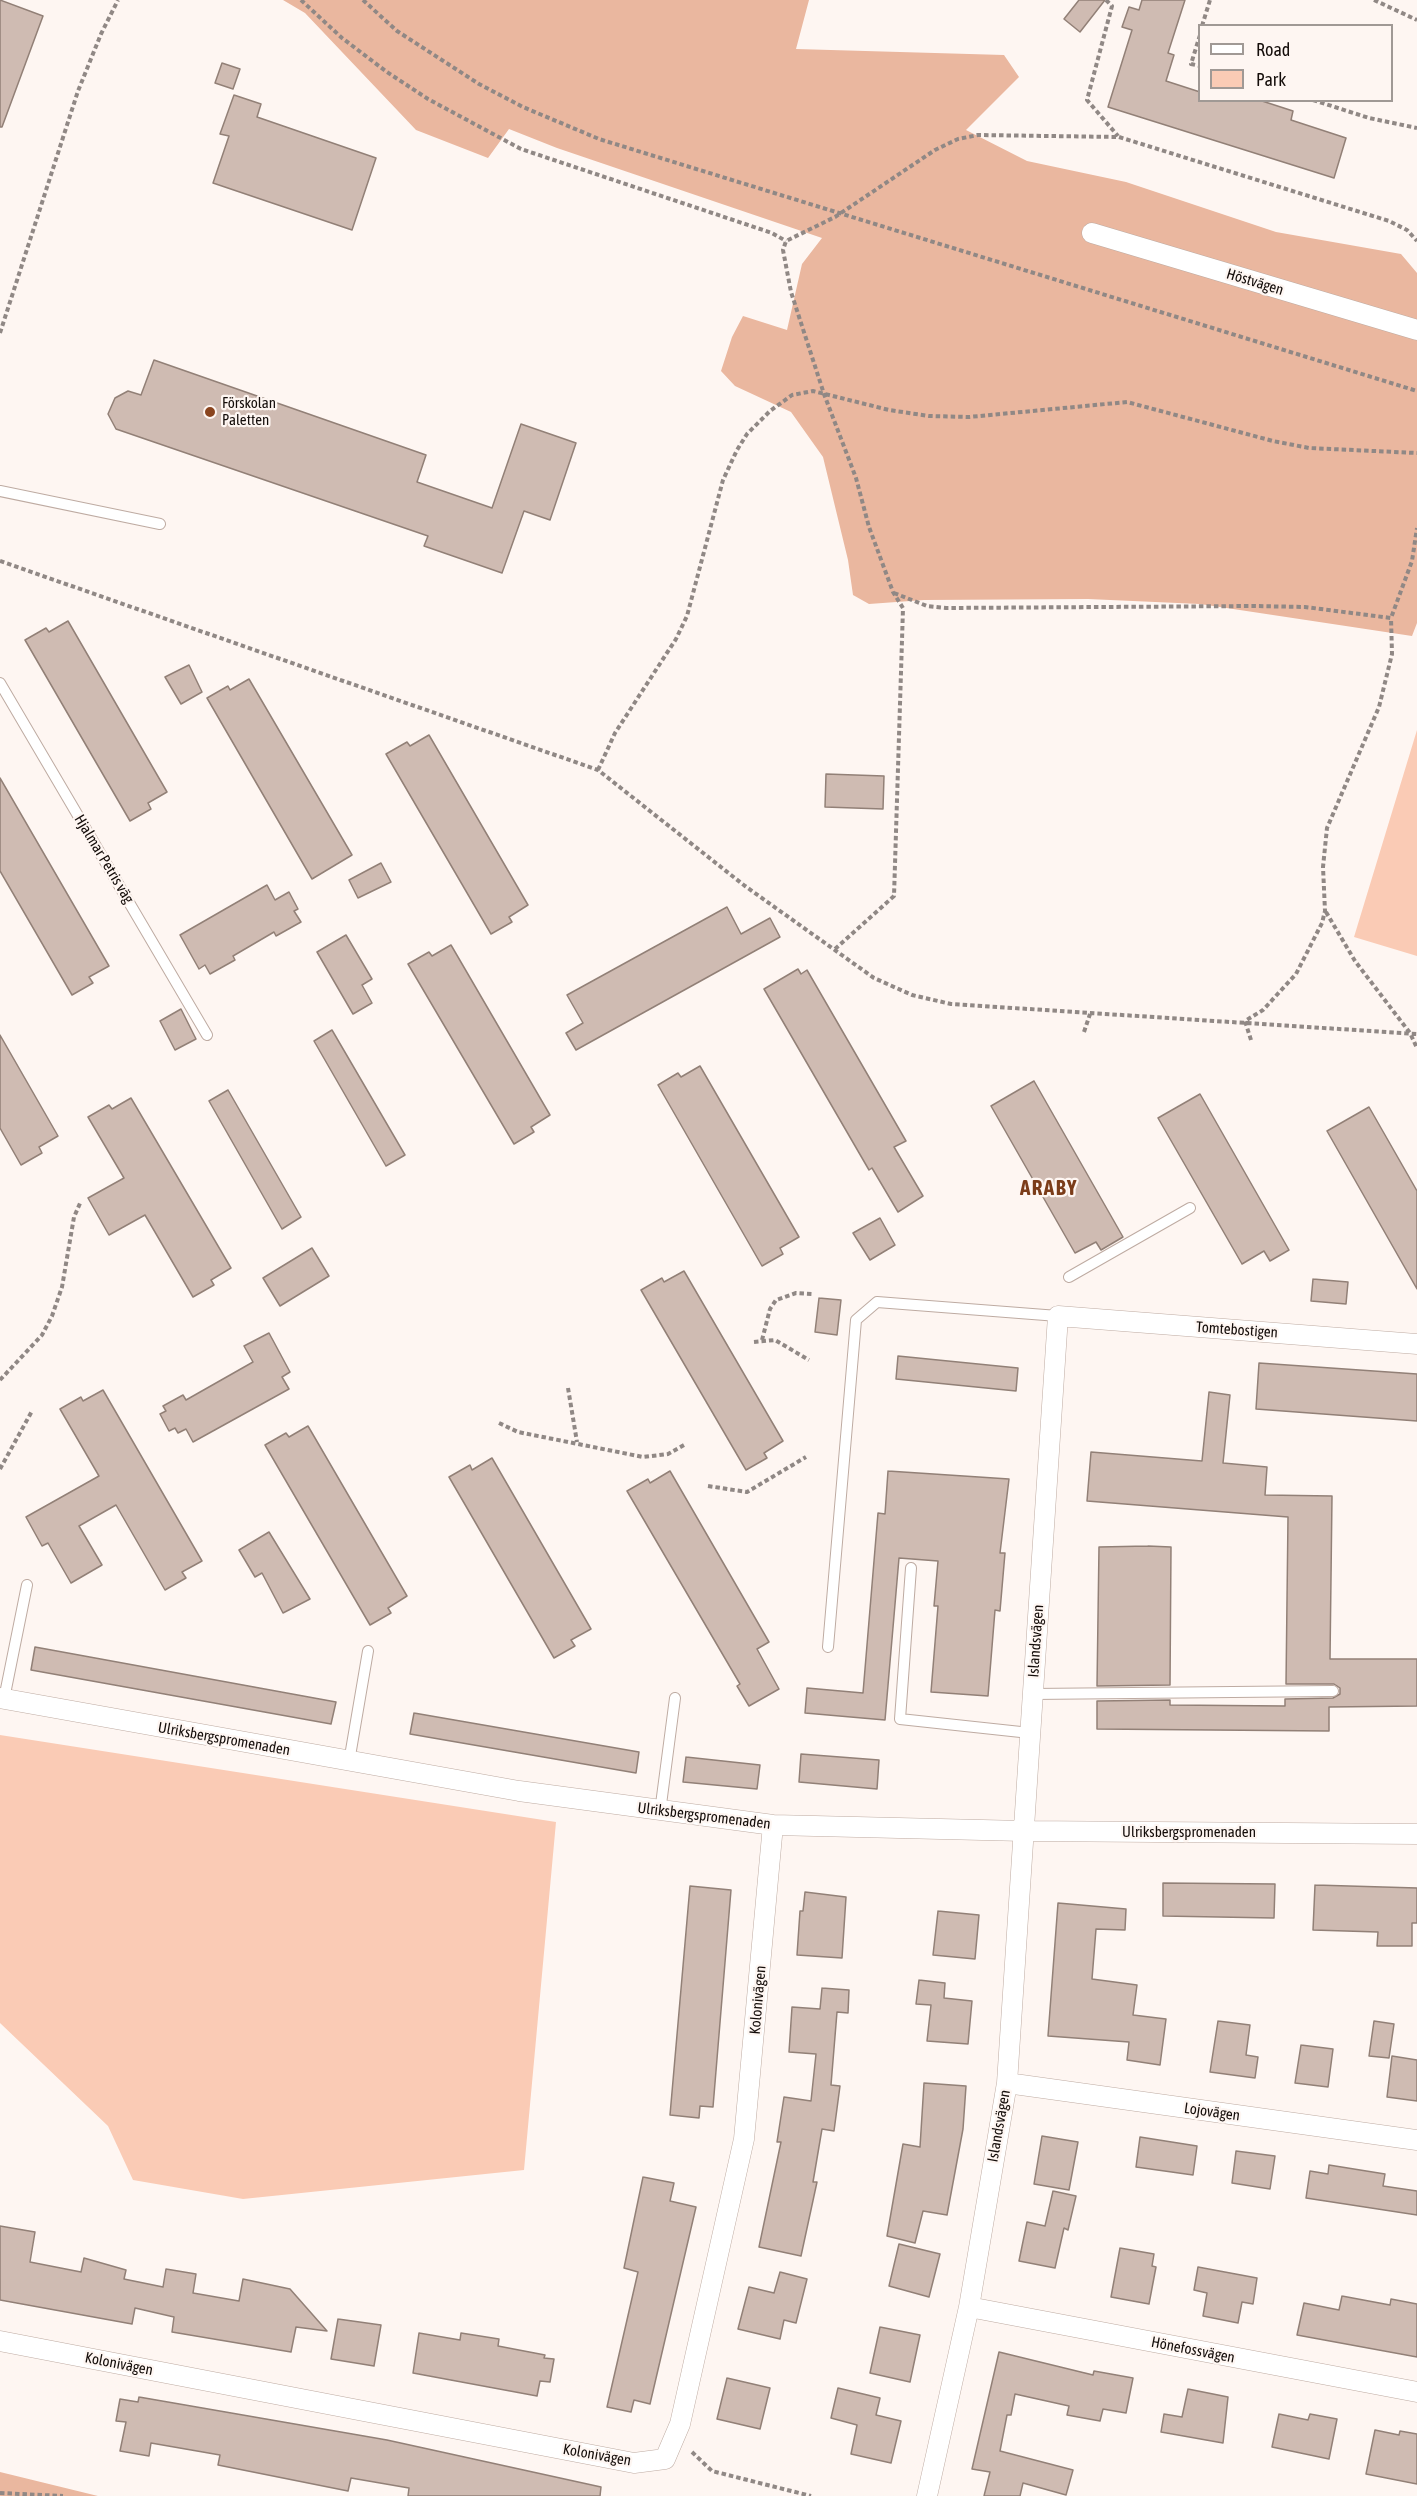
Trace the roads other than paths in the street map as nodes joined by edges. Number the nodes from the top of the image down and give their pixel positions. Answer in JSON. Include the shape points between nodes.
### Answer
{"nodes":[{"id":1,"x":1092,"y":233,"type":"dead end"},
{"id":2,"x":1417,"y":330,"type":"edge"},
{"id":3,"x":2,"y":491,"type":"edge"},
{"id":4,"x":160,"y":524,"type":"dead end"},
{"id":5,"x":0,"y":683,"type":"edge"},
{"id":6,"x":207,"y":1035,"type":"dead end"},
{"id":7,"x":1190,"y":1208,"type":"dead end"},
{"id":8,"x":1069,"y":1277,"type":"dead end"},
{"id":9,"x":1058,"y":1316,"type":"junction"},
{"id":10,"x":1417,"y":1344,"type":"edge"},
{"id":11,"x":911,"y":1568,"type":"dead end"},
{"id":12,"x":27,"y":1585,"type":"dead end"},
{"id":13,"x":828,"y":1647,"type":"dead end"},
{"id":14,"x":368,"y":1651,"type":"dead end"},
{"id":15,"x":1334,"y":1691,"type":"dead end"},
{"id":16,"x":1032,"y":1694,"type":"junction"},
{"id":17,"x":675,"y":1698,"type":"dead end"},
{"id":18,"x":2,"y":1699,"type":"edge"},
{"id":19,"x":1030,"y":1733,"type":"junction"},
{"id":20,"x":349,"y":1762,"type":"junction"},
{"id":21,"x":660,"y":1812,"type":"junction"},
{"id":22,"x":773,"y":1825,"type":"junction"},
{"id":23,"x":1024,"y":1831,"type":"junction"},
{"id":24,"x":1417,"y":1834,"type":"edge"},
{"id":25,"x":1007,"y":2083,"type":"junction"},
{"id":26,"x":1417,"y":2140,"type":"edge"},
{"id":27,"x":969,"y":2307,"type":"junction"},
{"id":28,"x":0,"y":2341,"type":"edge"},
{"id":29,"x":1417,"y":2392,"type":"edge"},
{"id":30,"x":927,"y":2496,"type":"edge"}],
"edges":[{"from":1,"to":2,"type":"street","name":"Höstvägen"},
{"from":3,"to":4,"type":"lane"},
{"from":5,"to":6,"type":"lane","name":"Hjalmar Petris väg"},
{"from":7,"to":8,"type":"lane"},
{"from":9,"to":10,"type":"street","name":"Tomtebostigen"},
{"from":9,"to":13,"type":"lane","via":[[877,1302],[856,1320]]},
{"from":9,"to":16,"type":"street","name":"Islandsvägen"},
{"from":11,"to":19,"type":"lane","via":[[900,1719]]},
{"from":12,"to":18,"type":"lane"},
{"from":14,"to":20,"type":"lane"},
{"from":15,"to":16,"type":"lane"},
{"from":16,"to":19,"type":"street","name":"Islandsvägen"},
{"from":17,"to":21,"type":"lane"},
{"from":18,"to":20,"type":"street","name":"Ulriksbergspromenaden"},
{"from":19,"to":23,"type":"street","name":"Islandsvägen"},
{"from":20,"to":21,"type":"street","name":"Ulriksbergspromenaden"},
{"from":21,"to":22,"type":"street","name":"Ulriksbergspromenaden"},
{"from":22,"to":23,"type":"street","name":"Ulriksbergspromenaden"},
{"from":22,"to":28,"type":"street","name":"Kolonivägen","via":[[744,2139],[680,2424],[665,2459],[634,2463]]},
{"from":23,"to":24,"type":"street","name":"Ulriksbergspromenaden"},
{"from":23,"to":25,"type":"street","name":"Islandsvägen"},
{"from":25,"to":26,"type":"street","name":"Lojovägen"},
{"from":25,"to":27,"type":"street","name":"Islandsvägen"},
{"from":27,"to":29,"type":"street","name":"Hönefossvägen"},
{"from":27,"to":30,"type":"street","name":"Islandsvägen"}]}
